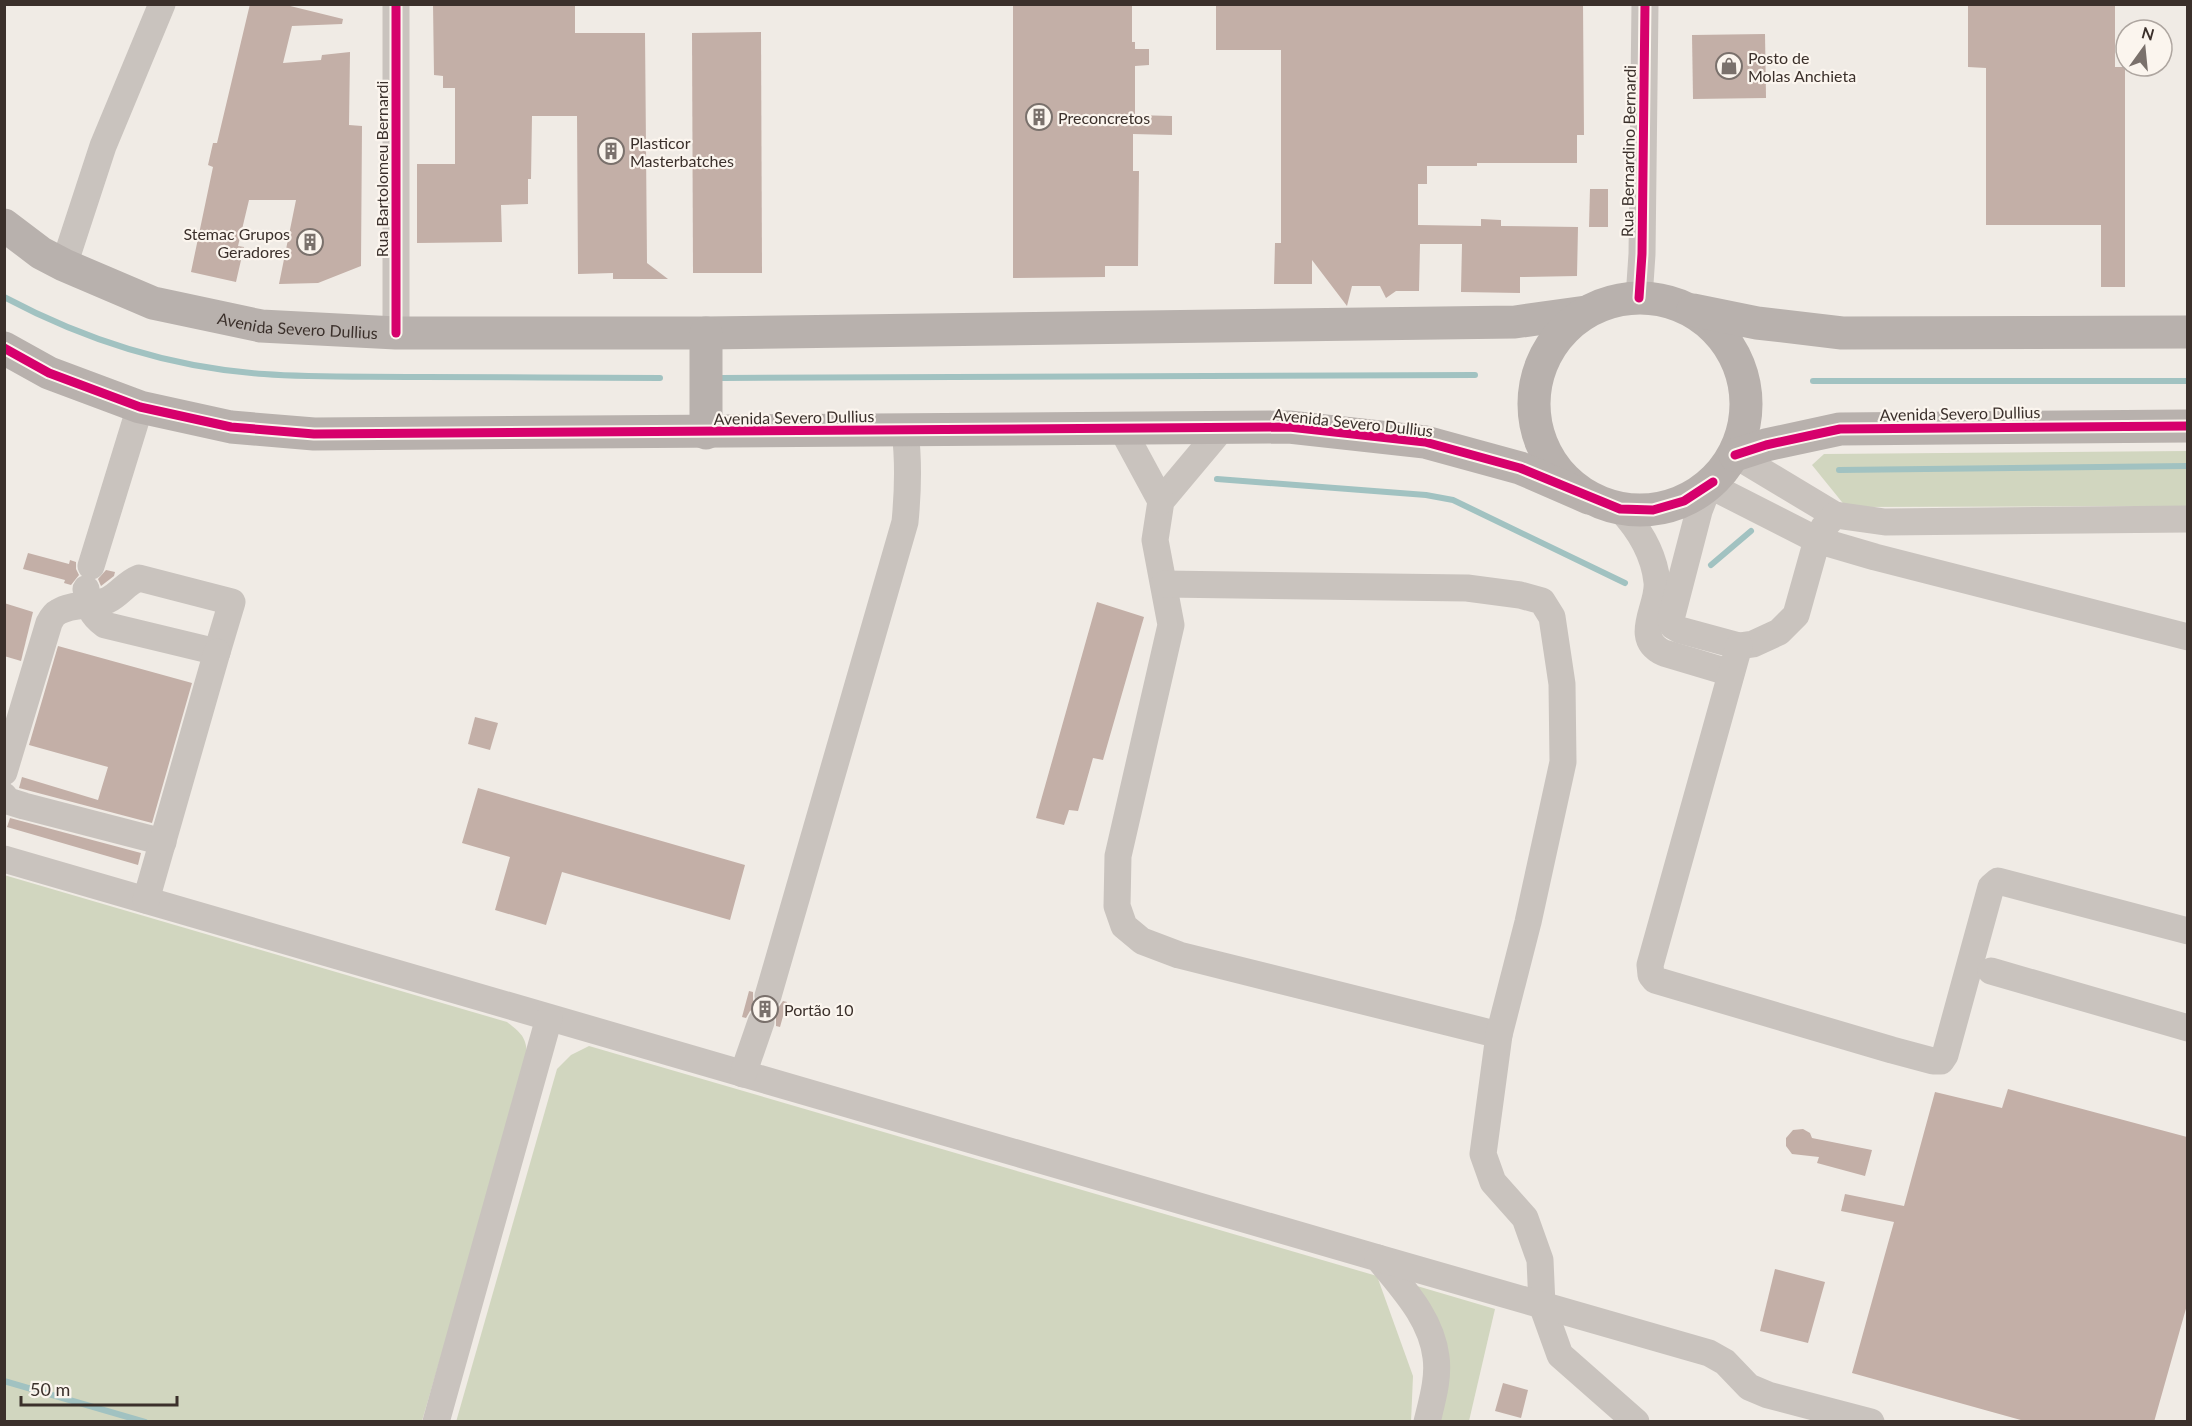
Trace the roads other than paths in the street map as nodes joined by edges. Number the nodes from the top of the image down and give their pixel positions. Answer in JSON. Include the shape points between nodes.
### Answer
{"nodes":[{"id":1,"x":162,"y":4,"type":"edge"},
{"id":2,"x":396,"y":4,"type":"edge"},
{"id":3,"x":1645,"y":4,"type":"edge"},
{"id":4,"x":4,"y":225,"type":"edge"},
{"id":5,"x":64,"y":265,"type":"junction"},
{"id":6,"x":1639,"y":298,"type":"junction"},
{"id":7,"x":1685,"y":308,"type":"junction"},
{"id":8,"x":1586,"y":312,"type":"junction"},
{"id":9,"x":2187,"y":332,"type":"edge"},
{"id":10,"x":396,"y":333,"type":"junction"},
{"id":11,"x":706,"y":333,"type":"junction"},
{"id":12,"x":4,"y":348,"type":"edge"},
{"id":13,"x":140,"y":407,"type":"junction"},
{"id":14,"x":2187,"y":426,"type":"edge"},
{"id":15,"x":1223,"y":427,"type":"junction"},
{"id":16,"x":1122,"y":429,"type":"junction"},
{"id":17,"x":905,"y":431,"type":"junction"},
{"id":18,"x":706,"y":433,"type":"junction"},
{"id":19,"x":1735,"y":455,"type":"junction"},
{"id":20,"x":1709,"y":485,"type":"junction"},
{"id":21,"x":1589,"y":498,"type":"junction"},
{"id":22,"x":1161,"y":501,"type":"junction"},
{"id":23,"x":1620,"y":509,"type":"junction"},
{"id":24,"x":1835,"y":515,"type":"junction"},
{"id":25,"x":2187,"y":519,"type":"edge"},
{"id":26,"x":1885,"y":522,"type":"junction"},
{"id":27,"x":1817,"y":540,"type":"junction"},
{"id":28,"x":1875,"y":557,"type":"junction"},
{"id":29,"x":1164,"y":584,"type":"junction"},
{"id":30,"x":89,"y":587,"type":"junction"},
{"id":31,"x":2187,"y":637,"type":"edge"},
{"id":32,"x":1739,"y":646,"type":"junction"},
{"id":33,"x":217,"y":652,"type":"junction"},
{"id":34,"x":1731,"y":673,"type":"junction"},
{"id":35,"x":4,"y":772,"type":"edge"},
{"id":36,"x":4,"y":796,"type":"edge"},
{"id":37,"x":163,"y":842,"type":"junction"},
{"id":38,"x":4,"y":859,"type":"edge"},
{"id":39,"x":146,"y":900,"type":"junction"},
{"id":40,"x":2187,"y":931,"type":"edge"},
{"id":41,"x":1991,"y":971,"type":"dead end"},
{"id":42,"x":549,"y":1018,"type":"junction"},
{"id":43,"x":2187,"y":1028,"type":"edge"},
{"id":44,"x":1499,"y":1035,"type":"junction"},
{"id":45,"x":743,"y":1074,"type":"junction"},
{"id":46,"x":1378,"y":1257,"type":"junction"},
{"id":47,"x":1542,"y":1305,"type":"junction"},
{"id":48,"x":436,"y":1422,"type":"edge"},
{"id":49,"x":1426,"y":1422,"type":"edge"},
{"id":50,"x":1636,"y":1422,"type":"edge"},
{"id":51,"x":1870,"y":1422,"type":"edge"}],
"edges":[{"from":1,"to":5,"type":"street","via":[[103,146]]},
{"from":2,"to":10,"type":"street","name":"Rua Bartolomeu Bernardi"},
{"from":3,"to":6,"type":"street","name":"Rua Bernardino Bernardi"},
{"from":4,"to":5,"type":"main road","name":"Avenida Severo Dullius"},
{"from":5,"to":10,"type":"main road","name":"Avenida Severo Dullius","via":[[153,303],[261,326]]},
{"from":6,"to":7,"type":"main road","via":[[1663,300]]},
{"from":6,"to":8,"type":"main road","via":[[1612,302]]},
{"from":7,"to":9,"type":"main road","via":[[1757,323],[1842,333]]},
{"from":7,"to":19,"type":"main road","via":[[1707,321],[1725,339],[1738,362],[1745,387],[1746,413]]},
{"from":8,"to":11,"type":"main road","name":"Avenida Severo Dullius","via":[[1515,322]]},
{"from":8,"to":21,"type":"main road","via":[[1565,328],[1549,349],[1537,375],[1533,402],[1537,431],[1547,457],[1565,480]]},
{"from":10,"to":11,"type":"main road","name":"Avenida Severo Dullius"},
{"from":11,"to":18,"type":"main road"},
{"from":12,"to":13,"type":"main road","name":"Avenida Severo Dullius","via":[[50,373]]},
{"from":13,"to":18,"type":"main road","name":"Avenida Severo Dullius","via":[[231,427],[314,434]]},
{"from":13,"to":30,"type":"street"},
{"from":14,"to":19,"type":"main road","name":"Avenida Severo Dullius","via":[[1840,429]]},
{"from":15,"to":16,"type":"main road","name":"Avenida Severo Dullius"},
{"from":15,"to":21,"type":"main road","name":"Avenida Severo Dullius","via":[[1289,427],[1425,442],[1520,468]]},
{"from":15,"to":22,"type":"street"},
{"from":16,"to":17,"type":"main road","name":"Avenida Severo Dullius"},
{"from":16,"to":22,"type":"street"},
{"from":17,"to":18,"type":"main road","name":"Avenida Severo Dullius"},
{"from":17,"to":45,"type":"street","via":[[905,522]]},
{"from":19,"to":20,"type":"main road"},
{"from":19,"to":24,"type":"street"},
{"from":20,"to":23,"type":"main road","via":[[1684,501],[1653,510]]},
{"from":20,"to":27,"type":"street"},
{"from":20,"to":32,"type":"street","via":[[1671,619],[1680,630]]},
{"from":21,"to":23,"type":"main road"},
{"from":22,"to":29,"type":"street","via":[[1155,540]]},
{"from":23,"to":34,"type":"street","via":[[1639,532],[1654,566],[1658,585],[1648,626],[1654,647]]},
{"from":24,"to":26,"type":"street"},
{"from":24,"to":27,"type":"street"},
{"from":25,"to":26,"type":"street"},
{"from":26,"to":28,"type":"street"},
{"from":27,"to":28,"type":"street"},
{"from":27,"to":32,"type":"street","via":[[1796,615],[1767,640]]},
{"from":28,"to":31,"type":"street"},
{"from":29,"to":44,"type":"street","via":[[1171,625],[1118,856],[1117,906],[1124,926],[1142,941],[1179,955]]},
{"from":29,"to":44,"type":"street","via":[[1467,588],[1542,601],[1552,617],[1562,684],[1563,762]]},
{"from":30,"to":33,"type":"street","via":[[95,618],[105,625]]},
{"from":30,"to":33,"type":"street","via":[[108,600],[139,578],[232,602]]},
{"from":30,"to":35,"type":"street","via":[[68,608],[56,612],[49,623]]},
{"from":32,"to":34,"type":"street"},
{"from":33,"to":37,"type":"street"},
{"from":34,"to":40,"type":"street","via":[[1650,965],[1651,975],[1661,983],[1941,1061],[1991,887],[1998,880]]},
{"from":36,"to":37,"type":"street","via":[[24,806]]},
{"from":37,"to":39,"type":"street"},
{"from":38,"to":39,"type":"street"},
{"from":39,"to":42,"type":"street"},
{"from":41,"to":43,"type":"street"},
{"from":42,"to":45,"type":"street"},
{"from":42,"to":48,"type":"street"},
{"from":44,"to":47,"type":"street","via":[[1483,1154],[1493,1182],[1525,1218],[1540,1260]]},
{"from":45,"to":46,"type":"street"},
{"from":46,"to":47,"type":"street"},
{"from":46,"to":49,"type":"street","via":[[1423,1315],[1436,1357],[1435,1387]]},
{"from":47,"to":50,"type":"street","via":[[1560,1355]]},
{"from":47,"to":51,"type":"street","via":[[1709,1353],[1725,1362],[1749,1387]]}]}
